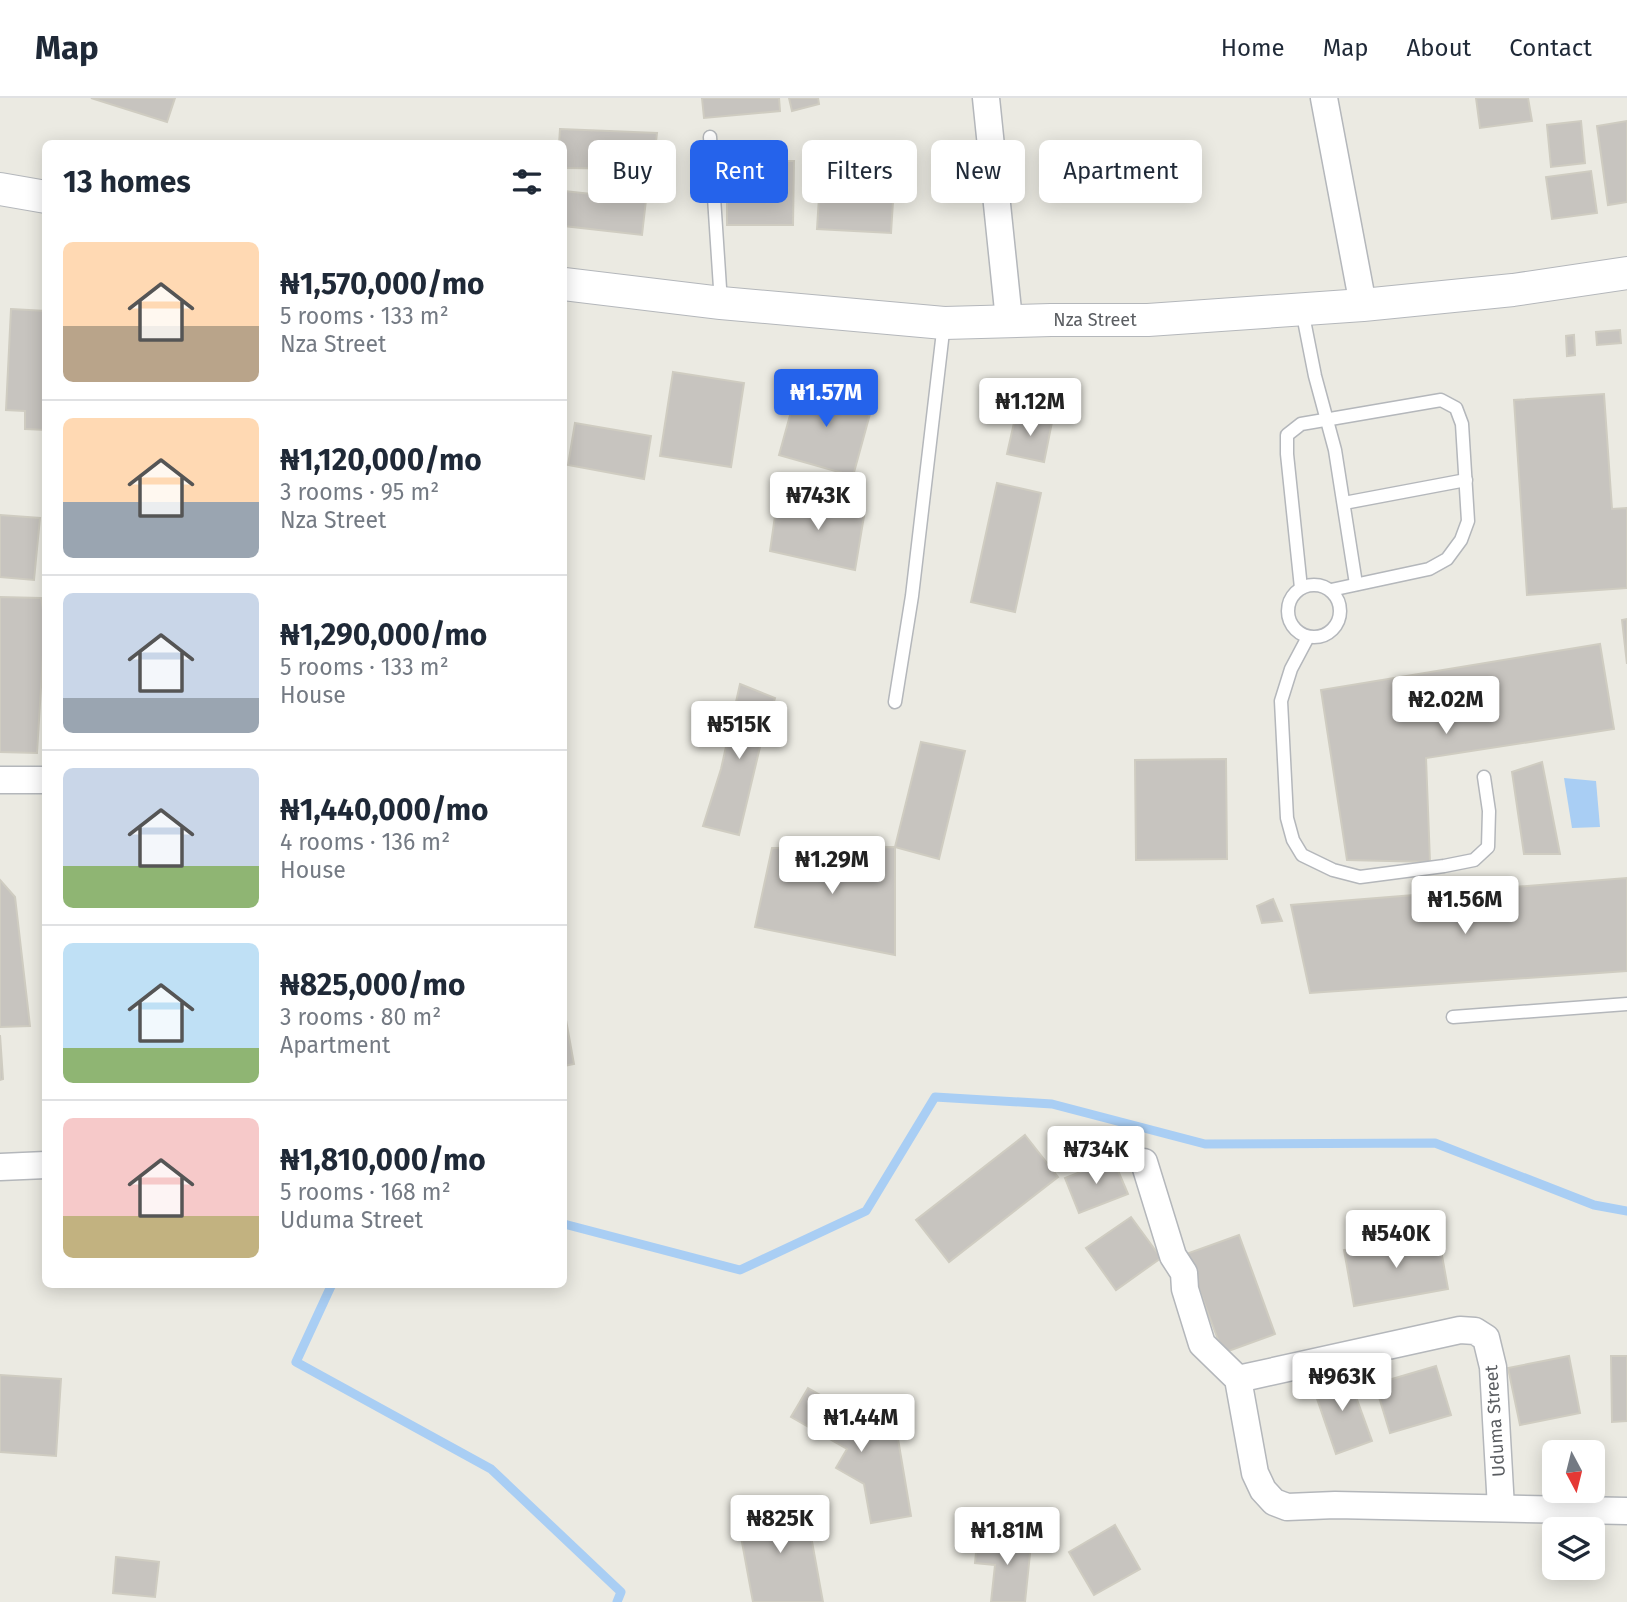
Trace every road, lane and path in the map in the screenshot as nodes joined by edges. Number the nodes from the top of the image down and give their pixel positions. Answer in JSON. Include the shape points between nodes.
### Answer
{"nodes":[{"id":1,"x":986,"y":98,"type":"edge"},
{"id":2,"x":1324,"y":98,"type":"edge"},
{"id":3,"x":710,"y":137,"type":"dead end"},
{"id":4,"x":0,"y":189,"type":"edge"},
{"id":5,"x":42,"y":196,"type":"edge"},
{"id":6,"x":1627,"y":273,"type":"edge"},
{"id":7,"x":567,"y":284,"type":"edge"},
{"id":8,"x":721,"y":303,"type":"junction"},
{"id":9,"x":1363,"y":305,"type":"junction"},
{"id":10,"x":1302,"y":310,"type":"junction"},
{"id":11,"x":1009,"y":320,"type":"junction"},
{"id":12,"x":944,"y":323,"type":"junction"},
{"id":13,"x":1326,"y":420,"type":"junction"},
{"id":14,"x":1466,"y":480,"type":"junction"},
{"id":15,"x":1344,"y":503,"type":"junction"},
{"id":16,"x":1356,"y":584,"type":"junction"},
{"id":17,"x":1301,"y":588,"type":"junction"},
{"id":18,"x":1331,"y":590,"type":"junction"},
{"id":19,"x":1308,"y":637,"type":"junction"},
{"id":20,"x":895,"y":702,"type":"dead end"},
{"id":21,"x":1485,"y":777,"type":"dead end"},
{"id":22,"x":0,"y":780,"type":"edge"},
{"id":23,"x":42,"y":780,"type":"edge"},
{"id":24,"x":1627,"y":1004,"type":"edge"},
{"id":25,"x":1452,"y":1017,"type":"dead end"},
{"id":26,"x":1144,"y":1162,"type":"dead end"},
{"id":27,"x":42,"y":1165,"type":"edge"},
{"id":28,"x":0,"y":1167,"type":"edge"},
{"id":29,"x":1238,"y":1379,"type":"junction"},
{"id":30,"x":1501,"y":1508,"type":"junction"},
{"id":31,"x":1627,"y":1510,"type":"edge"}],
"edges":[{"from":1,"to":11,"type":"street"},
{"from":2,"to":9,"type":"street"},
{"from":3,"to":8,"type":"lane"},
{"from":4,"to":5,"type":"street"},
{"from":6,"to":9,"type":"street","name":"Nza Street"},
{"from":7,"to":8,"type":"street","name":"Nza Street"},
{"from":8,"to":12,"type":"street","name":"Nza Street"},
{"from":9,"to":10,"type":"street","name":"Nza Street"},
{"from":10,"to":11,"type":"street","name":"Nza Street","via":[[1148,320]]},
{"from":10,"to":13,"type":"lane"},
{"from":11,"to":12,"type":"street","name":"Nza Street"},
{"from":12,"to":20,"type":"lane"},
{"from":13,"to":14,"type":"lane","via":[[1441,400],[1456,408],[1462,424]]},
{"from":13,"to":15,"type":"lane"},
{"from":13,"to":17,"type":"lane","via":[[1301,424],[1287,435]]},
{"from":14,"to":15,"type":"lane"},
{"from":14,"to":16,"type":"lane","via":[[1468,521],[1447,559],[1429,569]]},
{"from":15,"to":16,"type":"lane"},
{"from":16,"to":18,"type":"lane"},
{"from":17,"to":18,"type":"lane","via":[[1311,585]]},
{"from":17,"to":19,"type":"lane","via":[[1289,604],[1288,614],[1298,632]]},
{"from":18,"to":19,"type":"lane","via":[[1341,607],[1340,618],[1327,634]]},
{"from":19,"to":21,"type":"lane","via":[[1281,701],[1287,818],[1302,855],[1360,877],[1474,860],[1488,847]]},
{"from":22,"to":23,"type":"street"},
{"from":24,"to":25,"type":"lane"},
{"from":26,"to":29,"type":"street","via":[[1173,1256],[1184,1273],[1202,1344]]},
{"from":27,"to":28,"type":"street"},
{"from":29,"to":30,"type":"street","via":[[1255,1473],[1274,1502],[1287,1507]]},
{"from":29,"to":30,"type":"street","name":"Uduma Street","via":[[1460,1330],[1475,1331],[1486,1338],[1493,1367]]},
{"from":30,"to":31,"type":"street"}]}
